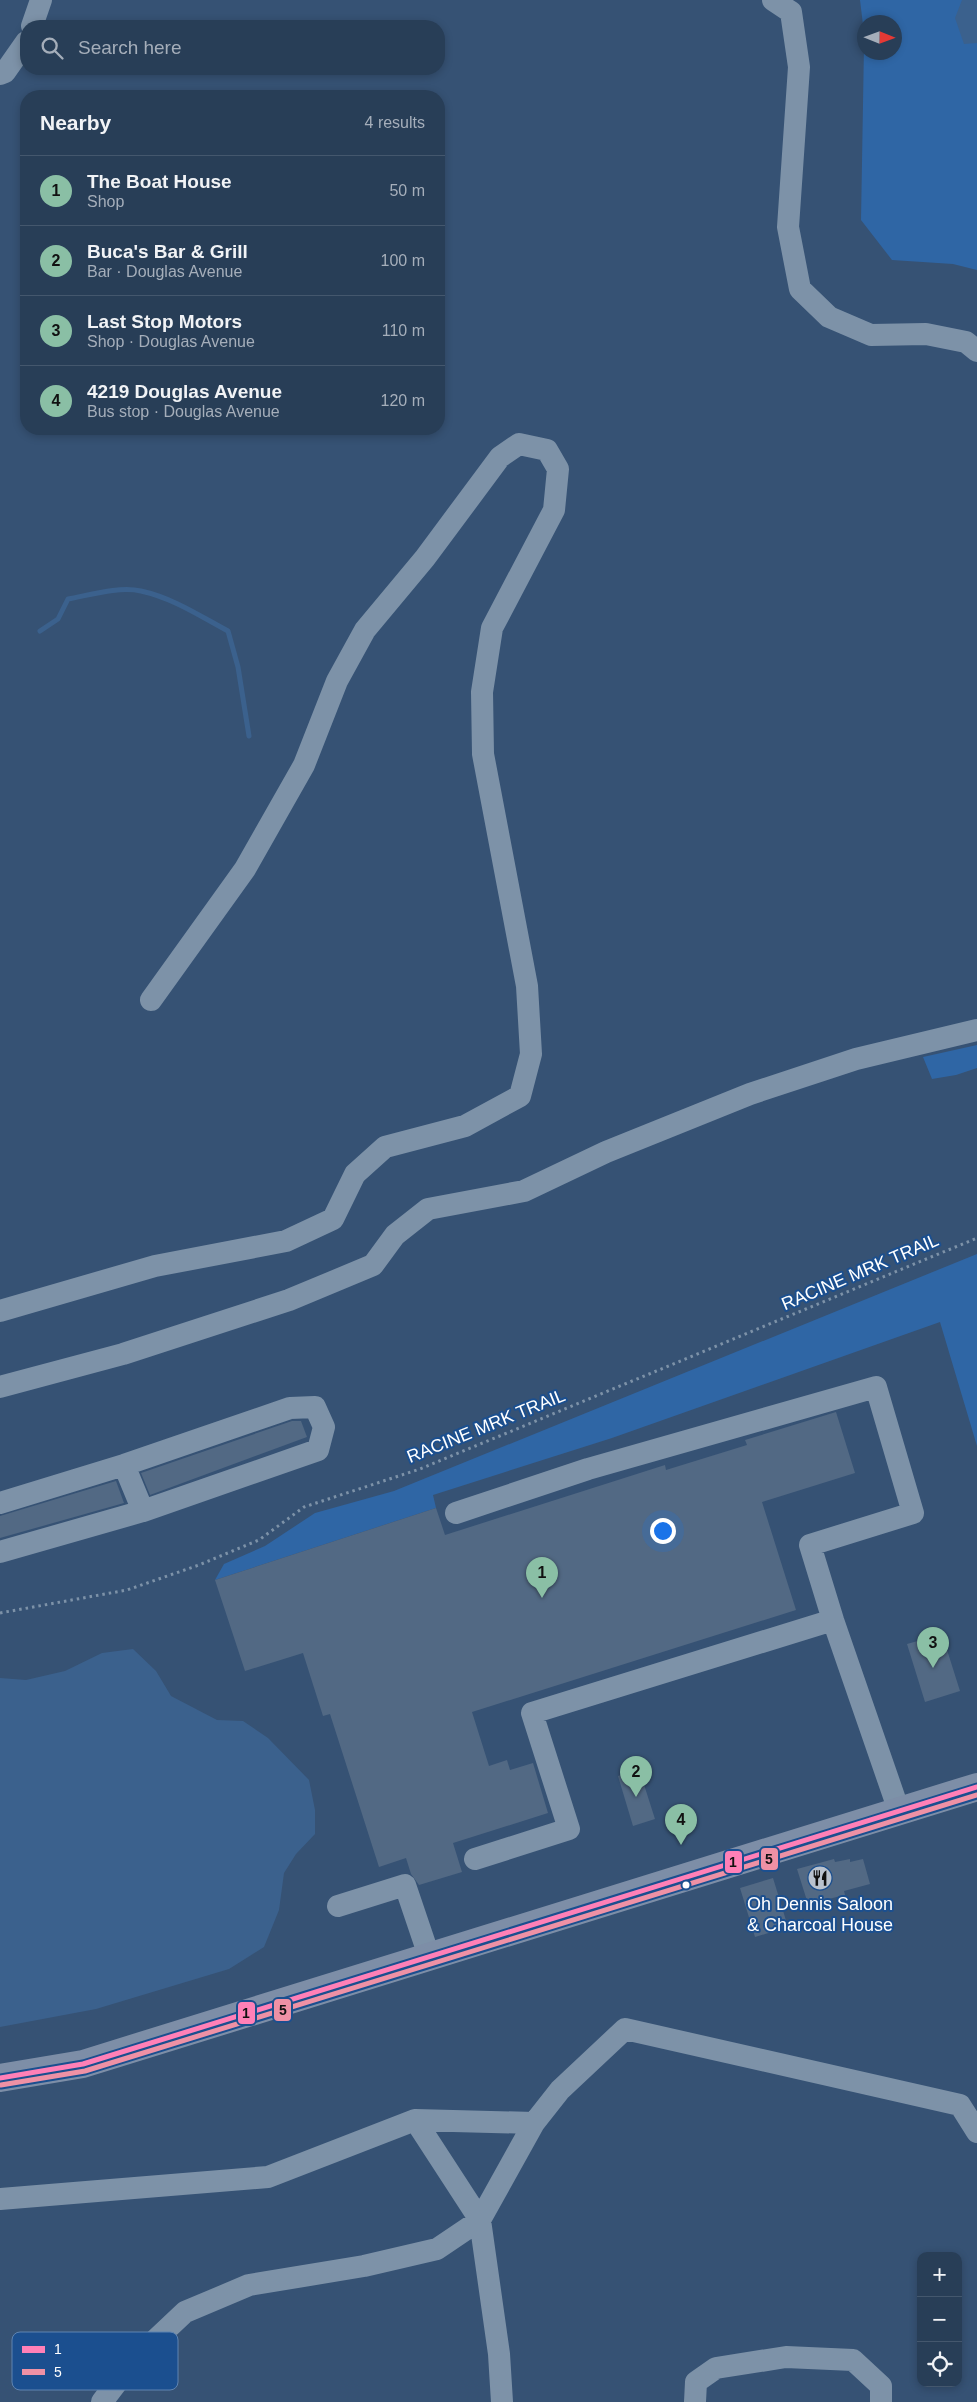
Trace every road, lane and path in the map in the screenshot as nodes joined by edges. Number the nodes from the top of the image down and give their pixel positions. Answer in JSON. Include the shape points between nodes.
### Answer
{"nodes":[{"id":1,"x":41,"y":0,"type":"edge"},
{"id":2,"x":773,"y":0,"type":"edge"},
{"id":3,"x":34,"y":20,"type":"edge"},
{"id":4,"x":20,"y":51,"type":"edge"},
{"id":5,"x":0,"y":74,"type":"edge"},
{"id":6,"x":977,"y":351,"type":"edge"},
{"id":7,"x":151,"y":1000,"type":"dead end"},
{"id":8,"x":977,"y":1030,"type":"edge"},
{"id":9,"x":977,"y":1238,"type":"edge"},
{"id":10,"x":0,"y":1311,"type":"edge"},
{"id":11,"x":0,"y":1387,"type":"edge"},
{"id":12,"x":124,"y":1464,"type":"junction"},
{"id":13,"x":0,"y":1502,"type":"edge"},
{"id":14,"x":143,"y":1510,"type":"junction"},
{"id":15,"x":456,"y":1513,"type":"dead end"},
{"id":16,"x":0,"y":1552,"type":"edge"},
{"id":17,"x":0,"y":1612,"type":"edge"},
{"id":18,"x":833,"y":1620,"type":"junction"},
{"id":19,"x":977,"y":1787,"type":"edge"},
{"id":20,"x":899,"y":1811,"type":"junction"},
{"id":21,"x":475,"y":1859,"type":"dead end"},
{"id":22,"x":338,"y":1906,"type":"dead end"},
{"id":23,"x":429,"y":1956,"type":"junction"},
{"id":24,"x":0,"y":2078,"type":"edge"},
{"id":25,"x":415,"y":2120,"type":"junction"},
{"id":26,"x":534,"y":2123,"type":"junction"},
{"id":27,"x":977,"y":2132,"type":"edge"},
{"id":28,"x":0,"y":2199,"type":"edge"},
{"id":29,"x":480,"y":2220,"type":"junction"},
{"id":30,"x":164,"y":2332,"type":"edge"},
{"id":31,"x":111,"y":2390,"type":"edge"},
{"id":32,"x":102,"y":2402,"type":"edge"},
{"id":33,"x":502,"y":2402,"type":"edge"},
{"id":34,"x":695,"y":2402,"type":"edge"},
{"id":35,"x":881,"y":2402,"type":"edge"}],
"edges":[{"from":1,"to":3,"type":"lane"},
{"from":2,"to":6,"type":"lane","via":[[791,12],[799,67],[788,227],[800,289],[830,317],[871,335],[926,334],[966,342]]},
{"from":4,"to":5,"type":"lane","via":[[5,72]]},
{"from":7,"to":10,"type":"lane","via":[[245,869],[304,765],[338,681],[365,630],[425,558],[500,458],[520,444],[547,450],[558,469],[554,510],[492,628],[482,692],[483,754],[527,986],[532,1054],[520,1096],[465,1126],[385,1148],[355,1174],[333,1219],[286,1241],[155,1266]]},
{"from":8,"to":11,"type":"lane","via":[[856,1059],[750,1094],[606,1152],[524,1192],[428,1210],[394,1235],[373,1265],[289,1300],[123,1354]]},
{"from":9,"to":17,"type":"path","name":"RACINE MRK TRAIL","via":[[420,1469],[304,1507],[259,1540],[199,1565],[127,1590]]},
{"from":12,"to":13,"type":"lane"},
{"from":12,"to":14,"type":"lane"},
{"from":12,"to":14,"type":"lane","via":[[290,1408],[315,1407],[324,1427],[318,1450]]},
{"from":14,"to":16,"type":"lane"},
{"from":15,"to":18,"type":"lane","via":[[588,1469],[876,1387],[913,1513],[810,1545]]},
{"from":18,"to":20,"type":"lane"},
{"from":18,"to":21,"type":"lane","via":[[532,1713],[569,1829]]},
{"from":19,"to":20,"type":"main road"},
{"from":20,"to":23,"type":"main road"},
{"from":22,"to":23,"type":"lane","via":[[405,1885]]},
{"from":23,"to":24,"type":"main road","via":[[82,2064]]},
{"from":25,"to":26,"type":"lane"},
{"from":25,"to":28,"type":"lane","via":[[268,2177]]},
{"from":25,"to":29,"type":"lane"},
{"from":26,"to":27,"type":"lane","via":[[560,2090],[625,2029],[960,2105]]},
{"from":26,"to":29,"type":"lane"},
{"from":29,"to":30,"type":"lane","via":[[436,2249],[364,2266],[249,2284],[185,2312]]},
{"from":29,"to":33,"type":"lane","via":[[499,2354]]},
{"from":31,"to":32,"type":"lane"},
{"from":34,"to":35,"type":"lane","via":[[696,2382],[716,2368],[786,2357],[853,2360],[881,2386]]}]}
